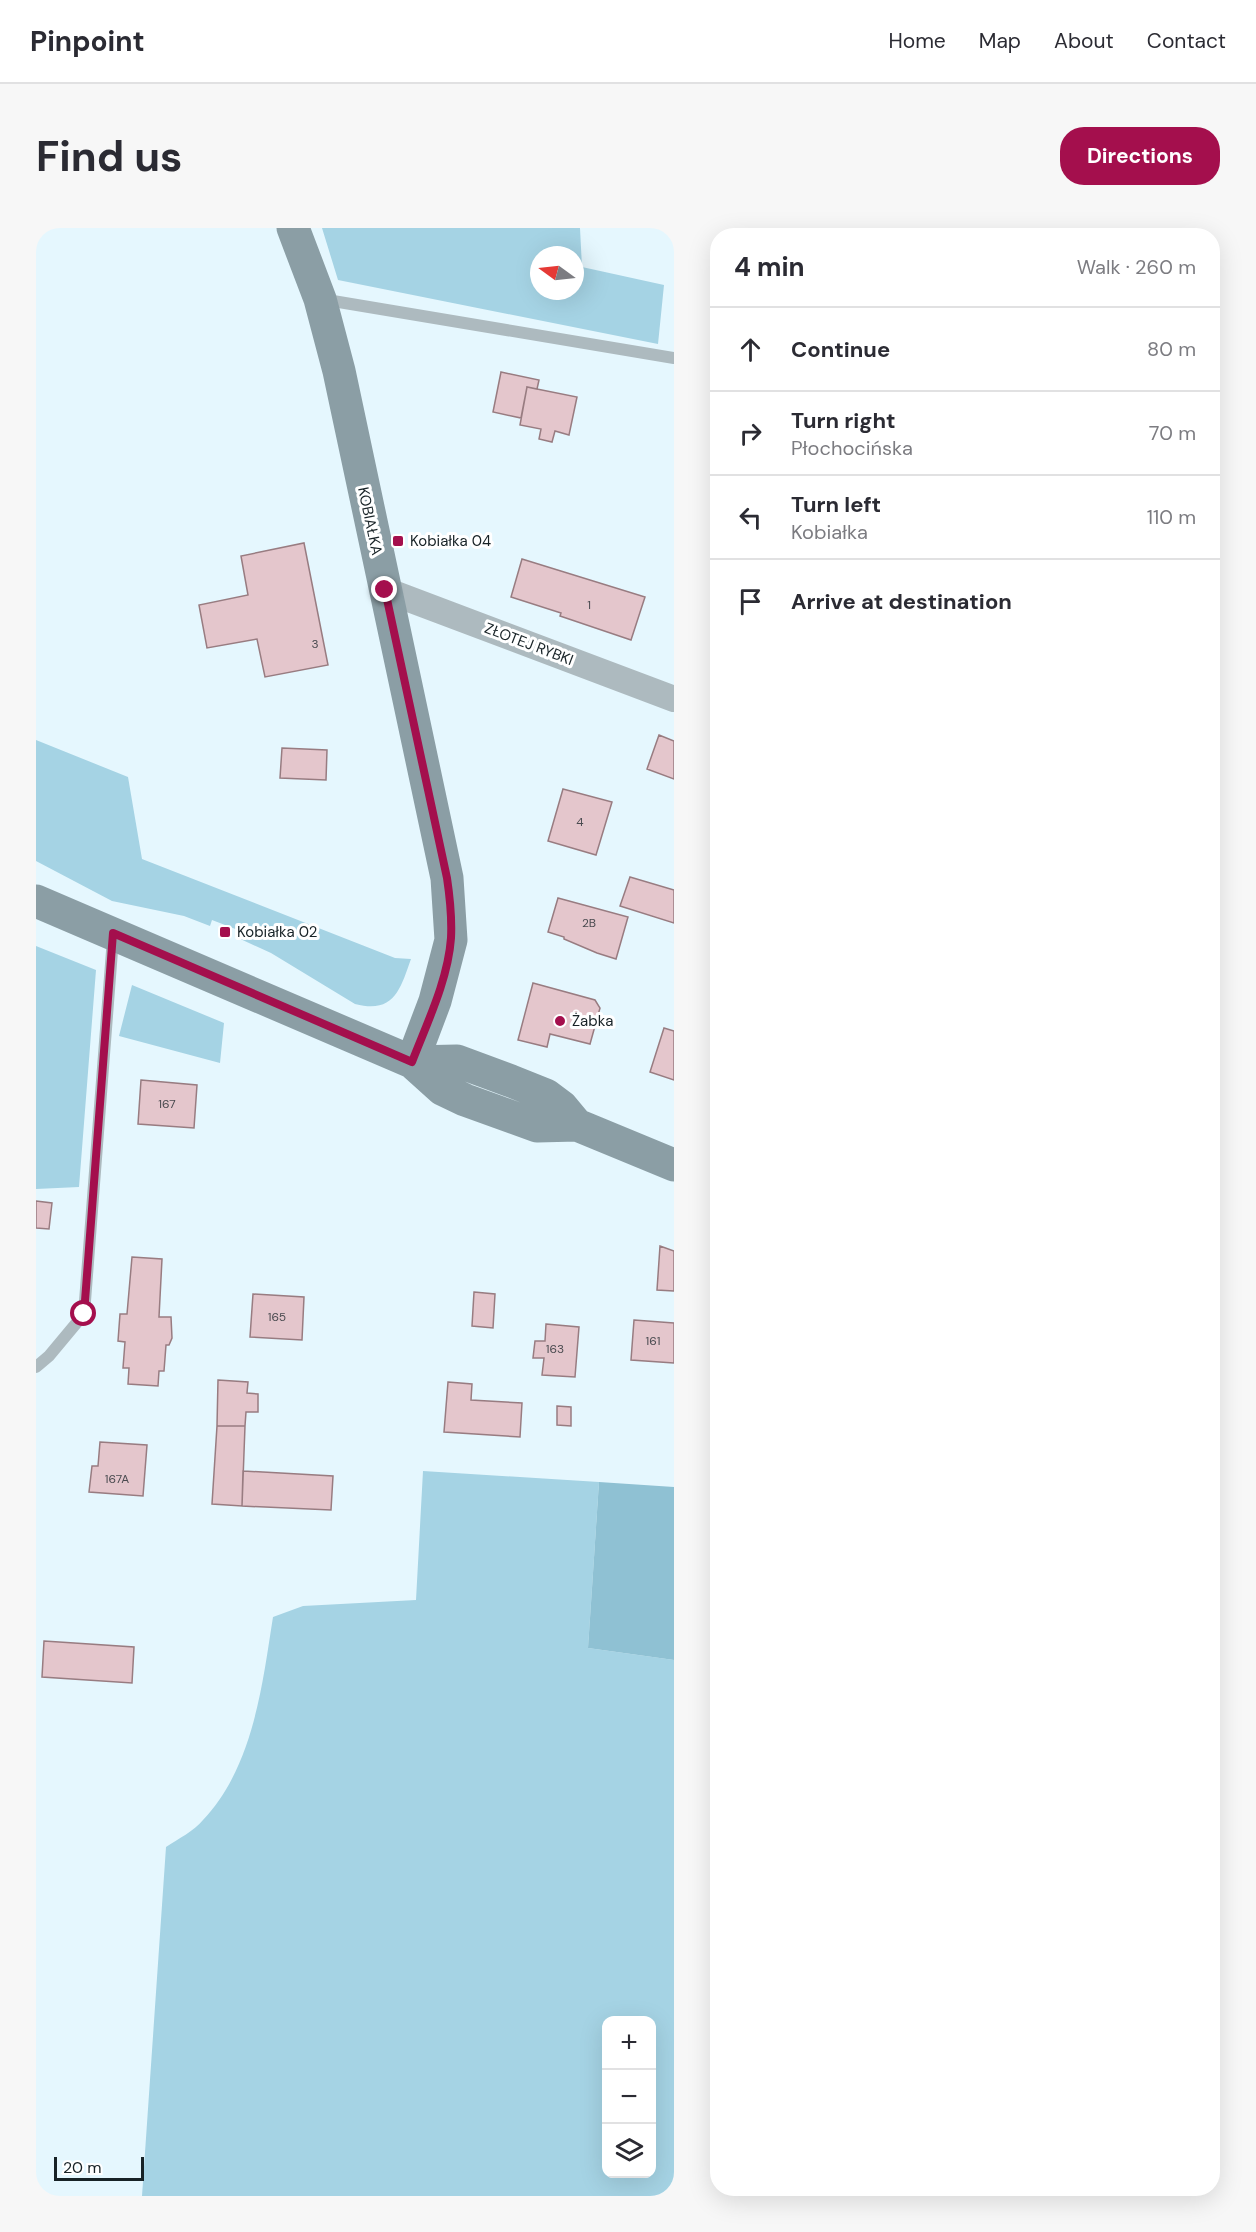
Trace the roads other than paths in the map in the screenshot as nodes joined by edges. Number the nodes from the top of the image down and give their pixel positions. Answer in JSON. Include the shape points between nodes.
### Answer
{"nodes":[{"id":1,"x":293,"y":228,"type":"edge"},
{"id":2,"x":320,"y":299,"type":"junction"},
{"id":3,"x":674,"y":358,"type":"edge"},
{"id":4,"x":385,"y":590,"type":"junction"},
{"id":5,"x":674,"y":699,"type":"edge"},
{"id":6,"x":36,"y":902,"type":"edge"},
{"id":7,"x":113,"y":933,"type":"junction"},
{"id":8,"x":412,"y":1062,"type":"junction"},
{"id":9,"x":674,"y":1165,"type":"edge"},
{"id":10,"x":36,"y":1366,"type":"edge"}],
"edges":[{"from":1,"to":2,"type":"street","name":"KOBIAŁKA"},
{"from":2,"to":3,"type":"lane"},
{"from":2,"to":4,"type":"street","name":"KOBIAŁKA"},
{"from":4,"to":5,"type":"street","name":"ZŁOTEJ RYBKI"},
{"from":4,"to":8,"type":"street","name":"KOBIAŁKA","via":[[451,910],[451,940],[442,977]]},
{"from":6,"to":7,"type":"street"},
{"from":7,"to":8,"type":"street"},
{"from":7,"to":10,"type":"lane","via":[[84,1314]]},
{"from":8,"to":9,"type":"street","via":[[442,1089],[465,1100],[537,1126],[577,1125]]}]}
